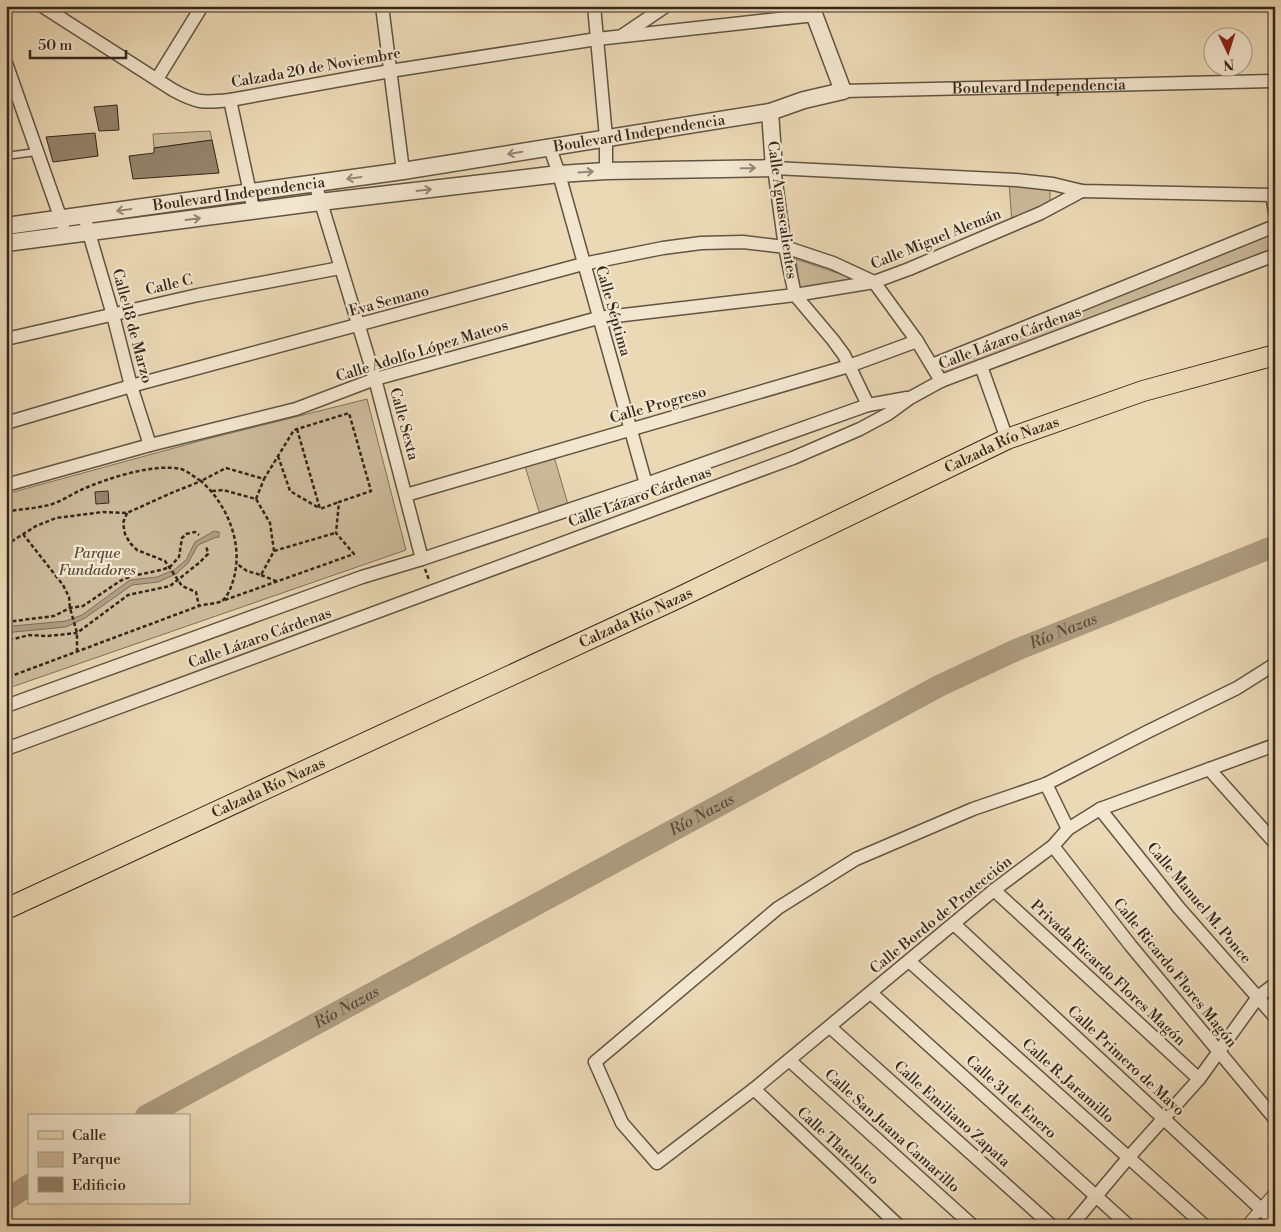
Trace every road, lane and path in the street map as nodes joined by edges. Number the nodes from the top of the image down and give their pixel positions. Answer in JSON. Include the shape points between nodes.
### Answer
{"nodes":[{"id":1,"x":42,"y":6,"type":"edge"},
{"id":2,"x":202,"y":6,"type":"edge"},
{"id":3,"x":218,"y":6,"type":"edge"},
{"id":4,"x":237,"y":6,"type":"edge"},
{"id":5,"x":382,"y":6,"type":"edge"},
{"id":6,"x":594,"y":6,"type":"edge"},
{"id":7,"x":666,"y":6,"type":"edge"},
{"id":8,"x":813,"y":11,"type":"edge"},
{"id":9,"x":621,"y":36,"type":"junction"},
{"id":10,"x":596,"y":39,"type":"junction"},
{"id":11,"x":8,"y":71,"type":"edge"},
{"id":12,"x":390,"y":71,"type":"junction"},
{"id":13,"x":157,"y":79,"type":"junction"},
{"id":14,"x":1275,"y":81,"type":"edge"},
{"id":15,"x":843,"y":91,"type":"junction"},
{"id":16,"x":230,"y":100,"type":"junction"},
{"id":17,"x":770,"y":112,"type":"junction"},
{"id":18,"x":606,"y":138,"type":"junction"},
{"id":19,"x":550,"y":148,"type":"junction"},
{"id":20,"x":36,"y":152,"type":"junction"},
{"id":21,"x":6,"y":156,"type":"edge"},
{"id":22,"x":774,"y":168,"type":"junction"},
{"id":23,"x":403,"y":171,"type":"junction"},
{"id":24,"x":606,"y":171,"type":"junction"},
{"id":25,"x":558,"y":174,"type":"junction"},
{"id":26,"x":315,"y":184,"type":"junction"},
{"id":27,"x":1082,"y":191,"type":"junction"},
{"id":28,"x":250,"y":193,"type":"junction"},
{"id":29,"x":1273,"y":195,"type":"edge"},
{"id":30,"x":320,"y":202,"type":"junction"},
{"id":31,"x":254,"y":211,"type":"junction"},
{"id":32,"x":1275,"y":212,"type":"edge"},
{"id":33,"x":84,"y":216,"type":"junction"},
{"id":34,"x":61,"y":219,"type":"junction"},
{"id":35,"x":6,"y":226,"type":"edge"},
{"id":36,"x":1275,"y":226,"type":"edge"},
{"id":37,"x":90,"y":232,"type":"junction"},
{"id":38,"x":66,"y":235,"type":"junction"},
{"id":39,"x":6,"y":243,"type":"edge"},
{"id":40,"x":785,"y":247,"type":"junction"},
{"id":41,"x":1275,"y":255,"type":"edge"},
{"id":42,"x":583,"y":264,"type":"junction"},
{"id":43,"x":340,"y":268,"type":"junction"},
{"id":44,"x":874,"y":282,"type":"junction"},
{"id":45,"x":795,"y":295,"type":"junction"},
{"id":46,"x":113,"y":315,"type":"junction"},
{"id":47,"x":598,"y":318,"type":"junction"},
{"id":48,"x":358,"y":326,"type":"junction"},
{"id":49,"x":6,"y":339,"type":"edge"},
{"id":50,"x":917,"y":341,"type":"junction"},
{"id":51,"x":1275,"y":355,"type":"edge"},
{"id":52,"x":932,"y":365,"type":"junction"},
{"id":53,"x":849,"y":366,"type":"junction"},
{"id":54,"x":981,"y":366,"type":"junction"},
{"id":55,"x":374,"y":379,"type":"junction"},
{"id":56,"x":941,"y":381,"type":"junction"},
{"id":57,"x":131,"y":386,"type":"junction"},
{"id":58,"x":910,"y":398,"type":"junction"},
{"id":59,"x":868,"y":404,"type":"junction"},
{"id":60,"x":6,"y":423,"type":"edge"},
{"id":61,"x":297,"y":429,"type":"junction"},
{"id":62,"x":630,"y":430,"type":"junction"},
{"id":63,"x":1007,"y":439,"type":"junction"},
{"id":64,"x":150,"y":445,"type":"junction"},
{"id":65,"x":278,"y":456,"type":"junction"},
{"id":66,"x":264,"y":479,"type":"junction"},
{"id":67,"x":201,"y":482,"type":"junction"},
{"id":68,"x":646,"y":484,"type":"junction"},
{"id":69,"x":6,"y":485,"type":"edge"},
{"id":70,"x":212,"y":491,"type":"junction"},
{"id":71,"x":406,"y":495,"type":"junction"},
{"id":72,"x":256,"y":498,"type":"junction"},
{"id":73,"x":339,"y":502,"type":"junction"},
{"id":74,"x":320,"y":509,"type":"junction"},
{"id":75,"x":6,"y":512,"type":"edge"},
{"id":76,"x":127,"y":513,"type":"junction"},
{"id":77,"x":336,"y":533,"type":"junction"},
{"id":78,"x":23,"y":534,"type":"junction"},
{"id":79,"x":199,"y":535,"type":"dead end"},
{"id":80,"x":6,"y":545,"type":"edge"},
{"id":81,"x":206,"y":545,"type":"dead end"},
{"id":82,"x":274,"y":551,"type":"junction"},
{"id":83,"x":422,"y":560,"type":"junction"},
{"id":84,"x":236,"y":563,"type":"junction"},
{"id":85,"x":171,"y":568,"type":"junction"},
{"id":86,"x":261,"y":575,"type":"junction"},
{"id":87,"x":178,"y":578,"type":"junction"},
{"id":88,"x":277,"y":581,"type":"junction"},
{"id":89,"x":433,"y":591,"type":"junction"},
{"id":90,"x":222,"y":601,"type":"junction"},
{"id":91,"x":199,"y":606,"type":"junction"},
{"id":92,"x":70,"y":608,"type":"junction"},
{"id":93,"x":6,"y":622,"type":"edge"},
{"id":94,"x":77,"y":633,"type":"junction"},
{"id":95,"x":6,"y":646,"type":"edge"},
{"id":96,"x":77,"y":652,"type":"junction"},
{"id":97,"x":1275,"y":664,"type":"edge"},
{"id":98,"x":6,"y":678,"type":"edge"},
{"id":99,"x":6,"y":706,"type":"edge"},
{"id":100,"x":1275,"y":745,"type":"edge"},
{"id":101,"x":6,"y":749,"type":"edge"},
{"id":102,"x":1210,"y":769,"type":"junction"},
{"id":103,"x":1046,"y":784,"type":"junction"},
{"id":104,"x":1100,"y":809,"type":"junction"},
{"id":105,"x":1068,"y":829,"type":"junction"},
{"id":106,"x":1274,"y":841,"type":"edge"},
{"id":107,"x":1053,"y":846,"type":"junction"},
{"id":108,"x":994,"y":890,"type":"junction"},
{"id":109,"x":6,"y":909,"type":"edge"},
{"id":110,"x":954,"y":924,"type":"junction"},
{"id":111,"x":909,"y":961,"type":"junction"},
{"id":112,"x":1275,"y":984,"type":"edge"},
{"id":113,"x":871,"y":993,"type":"junction"},
{"id":114,"x":1258,"y":998,"type":"junction"},
{"id":115,"x":1275,"y":1016,"type":"edge"},
{"id":116,"x":830,"y":1028,"type":"junction"},
{"id":117,"x":1218,"y":1053,"type":"junction"},
{"id":118,"x":789,"y":1060,"type":"junction"},
{"id":119,"x":1199,"y":1079,"type":"junction"},
{"id":120,"x":754,"y":1090,"type":"junction"},
{"id":121,"x":1164,"y":1118,"type":"junction"},
{"id":122,"x":1275,"y":1119,"type":"edge"},
{"id":123,"x":1129,"y":1157,"type":"junction"},
{"id":124,"x":1275,"y":1192,"type":"edge"},
{"id":125,"x":1096,"y":1195,"type":"junction"},
{"id":126,"x":1260,"y":1208,"type":"junction"},
{"id":127,"x":1275,"y":1222,"type":"edge"},
{"id":128,"x":899,"y":1226,"type":"edge"},
{"id":129,"x":973,"y":1226,"type":"edge"},
{"id":130,"x":1052,"y":1226,"type":"edge"},
{"id":131,"x":1071,"y":1226,"type":"edge"},
{"id":132,"x":1128,"y":1226,"type":"edge"},
{"id":133,"x":1205,"y":1226,"type":"edge"},
{"id":134,"x":1246,"y":1226,"type":"edge"}],
"edges":[{"from":1,"to":13,"type":"street","name":"Calzada 20 de Noviembre"},
{"from":2,"to":13,"type":"street"},
{"from":3,"to":4,"type":"lane"},
{"from":5,"to":12,"type":"street"},
{"from":6,"to":10,"type":"street"},
{"from":7,"to":9,"type":"street","name":"Calzada 20 de Noviembre"},
{"from":8,"to":9,"type":"street","name":"Calzada 20 de Noviembre"},
{"from":8,"to":15,"type":"street"},
{"from":9,"to":10,"type":"street","name":"Calzada 20 de Noviembre"},
{"from":10,"to":12,"type":"street","name":"Calzada 20 de Noviembre"},
{"from":10,"to":18,"type":"street"},
{"from":11,"to":20,"type":"street"},
{"from":12,"to":16,"type":"street","name":"Calzada 20 de Noviembre"},
{"from":12,"to":23,"type":"street"},
{"from":13,"to":16,"type":"street","name":"Calzada 20 de Noviembre","via":[[198,102]]},
{"from":14,"to":15,"type":"street","name":"Boulevard Independencia"},
{"from":15,"to":17,"type":"street","name":"Boulevard Independencia"},
{"from":16,"to":28,"type":"street"},
{"from":17,"to":18,"type":"street","name":"Boulevard Independencia"},
{"from":17,"to":22,"type":"street","name":"Calle Aguascalientes"},
{"from":18,"to":19,"type":"street","name":"Boulevard Independencia"},
{"from":18,"to":24,"type":"street"},
{"from":19,"to":23,"type":"street","name":"Boulevard Independencia","one_way":true},
{"from":19,"to":25,"type":"street","name":"Calle Séptima"},
{"from":20,"to":21,"type":"lane"},
{"from":20,"to":34,"type":"street"},
{"from":24,"to":22,"type":"street","name":"Boulevard Independencia","one_way":true},
{"from":22,"to":27,"type":"street","name":"Boulevard Independencia","via":[[1016,180]]},
{"from":22,"to":40,"type":"street","name":"Calle Aguascalientes"},
{"from":23,"to":26,"type":"street","name":"Boulevard Independencia","one_way":true},
{"from":25,"to":24,"type":"street","name":"Boulevard Independencia","one_way":true},
{"from":30,"to":25,"type":"street","name":"Boulevard Independencia","one_way":true},
{"from":25,"to":42,"type":"street","name":"Calle Séptima"},
{"from":26,"to":28,"type":"street","name":"Boulevard Independencia"},
{"from":26,"to":30,"type":"street","name":"Calle Sexta"},
{"from":27,"to":29,"type":"street","name":"Boulevard Independencia"},
{"from":27,"to":44,"type":"street","name":"Calle Miguel Alemán","via":[[1041,213]]},
{"from":28,"to":31,"type":"street"},
{"from":28,"to":33,"type":"street","name":"Boulevard Independencia","one_way":true},
{"from":29,"to":32,"type":"street"},
{"from":30,"to":31,"type":"street","name":"Boulevard Independencia"},
{"from":30,"to":43,"type":"street","name":"Calle Sexta"},
{"from":37,"to":31,"type":"street","name":"Boulevard Independencia","one_way":true},
{"from":33,"to":34,"type":"street","name":"Boulevard Independencia"},
{"from":33,"to":37,"type":"street","name":"Calle 18 de Marzo"},
{"from":34,"to":35,"type":"street","name":"Boulevard Independencia"},
{"from":34,"to":38,"type":"street"},
{"from":36,"to":52,"type":"street"},
{"from":37,"to":38,"type":"street","name":"Boulevard Independencia"},
{"from":37,"to":46,"type":"street","name":"Calle 18 de Marzo"},
{"from":38,"to":39,"type":"street","name":"Boulevard Independencia"},
{"from":40,"to":42,"type":"street","name":"Eva Semano","via":[[743,242],[701,243]]},
{"from":40,"to":44,"type":"street","name":"Eva Semano"},
{"from":40,"to":45,"type":"street","name":"Calle Aguascalientes"},
{"from":41,"to":54,"type":"street","name":"Calle Lázaro Cárdenas"},
{"from":42,"to":47,"type":"street","name":"Calle Séptima"},
{"from":42,"to":48,"type":"street","name":"Eva Semano"},
{"from":43,"to":46,"type":"street","name":"Calle C"},
{"from":43,"to":48,"type":"street","name":"Calle Sexta"},
{"from":44,"to":45,"type":"street","name":"Calle Miguel Alemán"},
{"from":44,"to":50,"type":"street"},
{"from":45,"to":47,"type":"street","name":"Calle Adolfo López Mateos"},
{"from":45,"to":53,"type":"street","name":"Calle Aguascalientes","via":[[833,340]]},
{"from":46,"to":49,"type":"street","name":"Calle C"},
{"from":46,"to":57,"type":"street","name":"Calle 18 de Marzo"},
{"from":47,"to":55,"type":"street","name":"Calle Adolfo López Mateos"},
{"from":47,"to":62,"type":"street","name":"Calle Séptima"},
{"from":48,"to":55,"type":"street","name":"Calle Sexta"},
{"from":48,"to":57,"type":"street","name":"Eva Semano"},
{"from":50,"to":52,"type":"street"},
{"from":50,"to":53,"type":"street","name":"Calle Progreso"},
{"from":51,"to":63,"type":"main road","name":"Calzada Río Nazas","via":[[1143,392]]},
{"from":52,"to":56,"type":"street"},
{"from":53,"to":59,"type":"street","name":"Calle Aguascalientes"},
{"from":53,"to":62,"type":"street","name":"Calle Progreso"},
{"from":54,"to":56,"type":"street","name":"Calle Lázaro Cárdenas"},
{"from":54,"to":63,"type":"street"},
{"from":55,"to":64,"type":"street","name":"Calle Adolfo López Mateos","via":[[296,409]]},
{"from":55,"to":71,"type":"street","name":"Calle Sexta"},
{"from":56,"to":58,"type":"street","name":"Calle Lázaro Cárdenas"},
{"from":57,"to":60,"type":"street","name":"Eva Semano"},
{"from":57,"to":64,"type":"street","name":"Calle 18 de Marzo"},
{"from":58,"to":59,"type":"street"},
{"from":58,"to":89,"type":"street","name":"Calle Lázaro Cárdenas","via":[[860,429],[812,450]]},
{"from":59,"to":68,"type":"street"},
{"from":61,"to":65,"type":"path"},
{"from":61,"to":73,"type":"path","via":[[349,413],[371,491]]},
{"from":61,"to":74,"type":"path"},
{"from":62,"to":68,"type":"street","name":"Calle Séptima"},
{"from":62,"to":71,"type":"street","name":"Calle Progreso"},
{"from":63,"to":109,"type":"main road","name":"Calzada Río Nazas","via":[[678,598]]},
{"from":64,"to":69,"type":"street","name":"Calle Adolfo López Mateos"},
{"from":65,"to":66,"type":"path"},
{"from":65,"to":74,"type":"path","via":[[290,491]]},
{"from":66,"to":67,"type":"path","via":[[226,468]]},
{"from":66,"to":72,"type":"path"},
{"from":67,"to":70,"type":"path"},
{"from":67,"to":75,"type":"path","via":[[184,470],[168,468],[84,489],[40,508]]},
{"from":67,"to":76,"type":"path"},
{"from":68,"to":83,"type":"street"},
{"from":70,"to":72,"type":"path","via":[[223,490]]},
{"from":70,"to":84,"type":"path","via":[[225,512],[236,541]]},
{"from":71,"to":83,"type":"street","name":"Calle Sexta"},
{"from":72,"to":82,"type":"path","via":[[270,523]]},
{"from":73,"to":74,"type":"path"},
{"from":73,"to":77,"type":"path"},
{"from":76,"to":78,"type":"path","via":[[103,512],[56,518]]},
{"from":76,"to":85,"type":"path","via":[[123,523],[130,543],[137,550],[166,560]]},
{"from":77,"to":82,"type":"path"},
{"from":77,"to":88,"type":"path","via":[[354,554]]},
{"from":78,"to":80,"type":"path"},
{"from":78,"to":92,"type":"path","via":[[63,585]]},
{"from":79,"to":85,"type":"path","via":[[195,532],[182,538],[179,557]]},
{"from":81,"to":87,"type":"path","via":[[208,554]]},
{"from":82,"to":86,"type":"path"},
{"from":83,"to":89,"type":"path"},
{"from":83,"to":99,"type":"street","via":[[362,577]]},
{"from":84,"to":86,"type":"path"},
{"from":84,"to":90,"type":"path","via":[[230,591]]},
{"from":85,"to":87,"type":"path"},
{"from":85,"to":92,"type":"path","via":[[132,576],[83,606]]},
{"from":86,"to":88,"type":"path"},
{"from":87,"to":91,"type":"path","via":[[182,586],[196,592]]},
{"from":87,"to":94,"type":"path","via":[[170,586],[128,595]]},
{"from":88,"to":90,"type":"path"},
{"from":89,"to":101,"type":"street","name":"Calle Lázaro Cárdenas"},
{"from":90,"to":91,"type":"path"},
{"from":91,"to":96,"type":"path"},
{"from":92,"to":93,"type":"path","via":[[54,616]]},
{"from":92,"to":94,"type":"path"},
{"from":94,"to":95,"type":"path","via":[[29,635],[10,640]]},
{"from":94,"to":96,"type":"path"},
{"from":96,"to":98,"type":"path"},
{"from":97,"to":103,"type":"street","via":[[1237,688]]},
{"from":100,"to":102,"type":"street","name":"Calle Bordo de Protección"},
{"from":102,"to":104,"type":"street","name":"Calle Bordo de Protección"},
{"from":102,"to":106,"type":"street"},
{"from":103,"to":105,"type":"street"},
{"from":103,"to":120,"type":"street","name":"Calle Bordo de Protección","via":[[973,809],[856,859],[778,908],[596,1062],[622,1123],[657,1164]]},
{"from":104,"to":105,"type":"street","name":"Calle Bordo de Protección"},
{"from":104,"to":114,"type":"street","name":"Calle Manuel M. Ponce","via":[[1179,908]]},
{"from":105,"to":107,"type":"street","name":"Calle Bordo de Protección"},
{"from":107,"to":108,"type":"street","name":"Calle Bordo de Protección"},
{"from":107,"to":117,"type":"street","name":"Calle Ricardo Flores Magón"},
{"from":108,"to":110,"type":"street","name":"Calle Bordo de Protección"},
{"from":108,"to":119,"type":"street","name":"Privada Ricardo Flores Magón"},
{"from":110,"to":111,"type":"street","name":"Calle Bordo de Protección"},
{"from":110,"to":121,"type":"street","name":"Calle Primero de Mayo"},
{"from":111,"to":113,"type":"street","name":"Calle Bordo de Protección"},
{"from":111,"to":123,"type":"street","name":"Calle R. Jaramillo"},
{"from":112,"to":114,"type":"street"},
{"from":113,"to":116,"type":"street","name":"Calle Bordo de Protección"},
{"from":113,"to":125,"type":"street","name":"Calle 31 de Enero"},
{"from":114,"to":115,"type":"street","name":"Calle Manuel M. Ponce"},
{"from":114,"to":117,"type":"street"},
{"from":116,"to":118,"type":"street","name":"Calle Bordo de Protección"},
{"from":116,"to":130,"type":"street","name":"Calle Emiliano Zapata"},
{"from":117,"to":119,"type":"street"},
{"from":117,"to":122,"type":"street","name":"Calle Ricardo Flores Magón"},
{"from":118,"to":120,"type":"street","name":"Calle Bordo de Protección"},
{"from":118,"to":129,"type":"street","name":"Calle San Juana Camarillo"},
{"from":119,"to":121,"type":"street"},
{"from":120,"to":128,"type":"street","name":"Calle Tlatelolco"},
{"from":121,"to":123,"type":"street"},
{"from":121,"to":126,"type":"street","name":"Calle Primero de Mayo"},
{"from":123,"to":125,"type":"street"},
{"from":123,"to":133,"type":"street","name":"Calle R. Jaramillo"},
{"from":124,"to":126,"type":"street"},
{"from":125,"to":131,"type":"street"},
{"from":125,"to":132,"type":"street","name":"Calle 31 de Enero"},
{"from":126,"to":127,"type":"street","name":"Calle Primero de Mayo"},
{"from":126,"to":134,"type":"street"}]}
